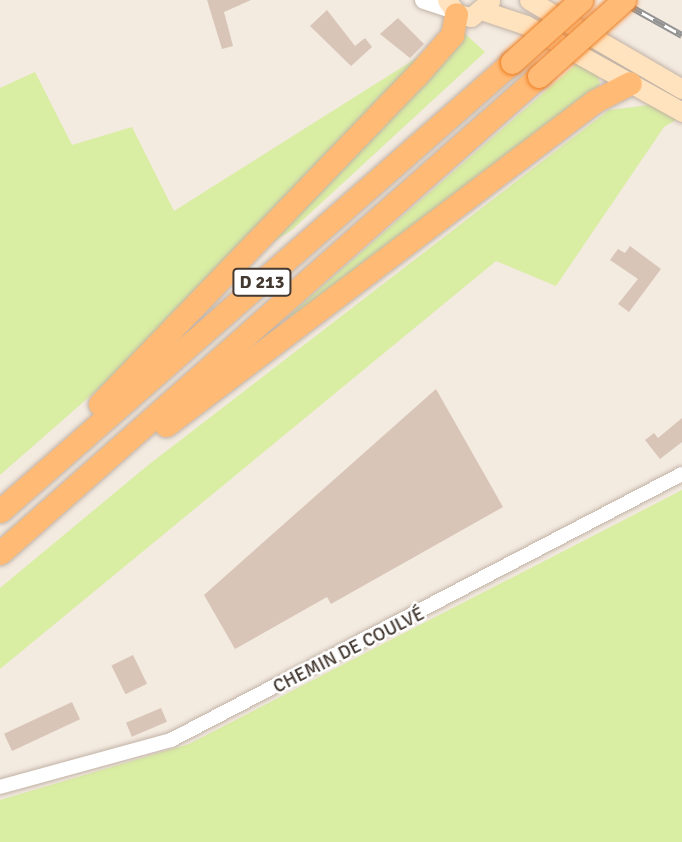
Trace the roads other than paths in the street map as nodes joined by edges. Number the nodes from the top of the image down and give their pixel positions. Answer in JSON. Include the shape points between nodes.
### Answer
{"nodes":[{"id":1,"x":424,"y":0,"type":"edge"},
{"id":2,"x":529,"y":0,"type":"edge"},
{"id":3,"x":581,"y":0,"type":"edge"},
{"id":4,"x":624,"y":0,"type":"edge"},
{"id":5,"x":487,"y":5,"type":"edge"},
{"id":6,"x":451,"y":7,"type":"edge"},
{"id":7,"x":630,"y":83,"type":"junction"},
{"id":8,"x":682,"y":89,"type":"edge"},
{"id":9,"x":682,"y":112,"type":"edge"},
{"id":10,"x":120,"y":448,"type":"junction"},
{"id":11,"x":682,"y":474,"type":"edge"},
{"id":12,"x":6,"y":506,"type":"edge"},
{"id":13,"x":0,"y":553,"type":"edge"},
{"id":14,"x":0,"y":787,"type":"edge"}],
"edges":[{"from":1,"to":6,"type":"street"},
{"from":2,"to":8,"type":"main road"},
{"from":3,"to":12,"type":"highway","number":"D 213","bridge":true},
{"from":4,"to":10,"type":"highway","number":"D 213","bridge":true},
{"from":5,"to":6,"type":"main road"},
{"from":5,"to":7,"type":"main road"},
{"from":6,"to":12,"type":"highway","via":[[452,35],[416,76],[156,352],[32,467]]},
{"from":7,"to":9,"type":"main road"},
{"from":7,"to":10,"type":"highway","via":[[595,101],[154,434]]},
{"from":10,"to":13,"type":"highway","number":"D 213"},
{"from":11,"to":14,"type":"street","name":"CHEMIN DE COULVÉ","via":[[171,740]]}]}
